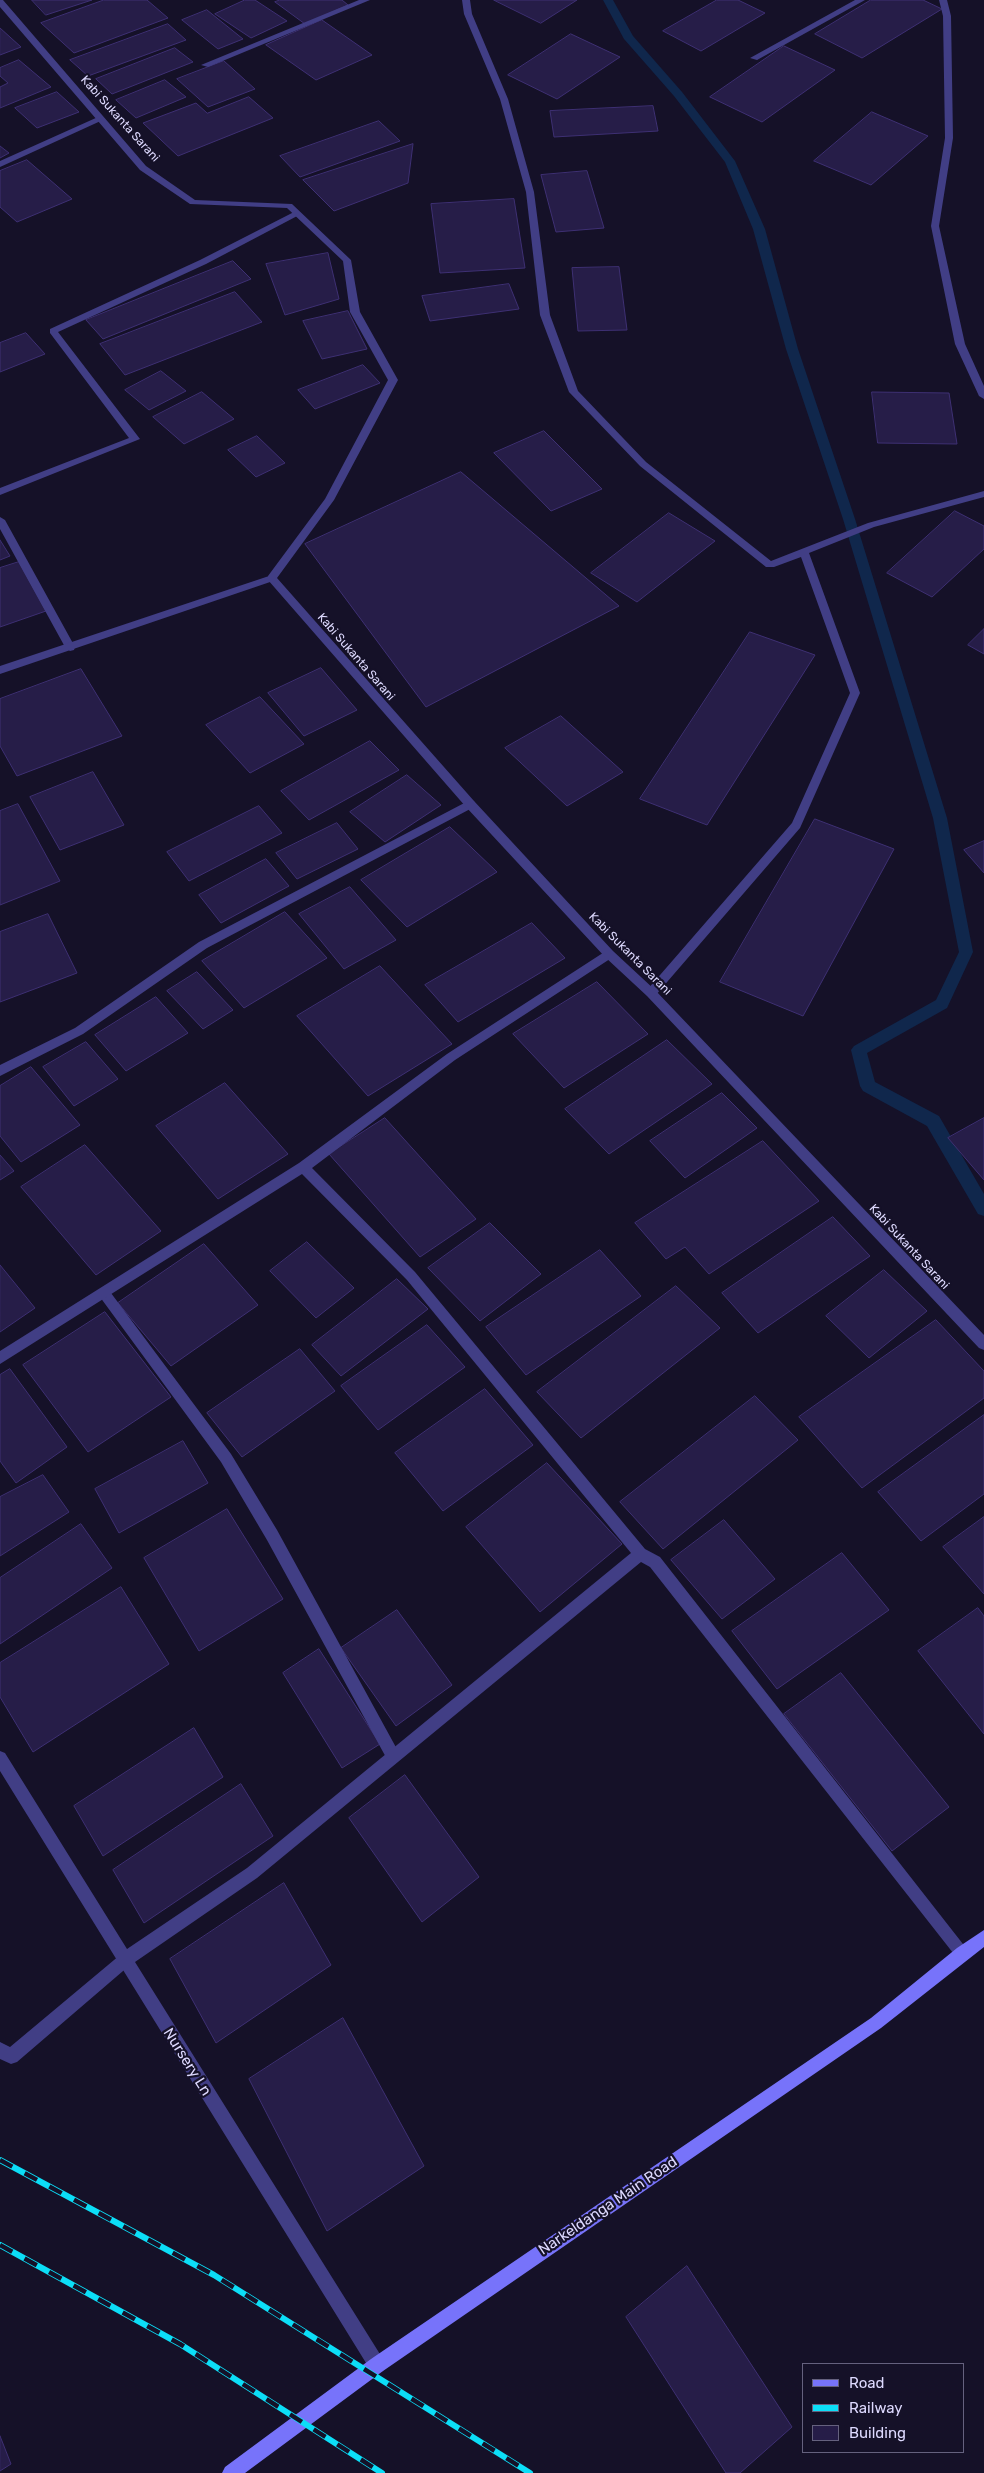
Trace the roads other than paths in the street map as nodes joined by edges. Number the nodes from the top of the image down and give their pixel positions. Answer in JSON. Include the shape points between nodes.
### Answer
{"nodes":[{"id":1,"x":366,"y":0,"type":"edge"},
{"id":2,"x":466,"y":0,"type":"edge"},
{"id":3,"x":861,"y":0,"type":"edge"},
{"id":4,"x":943,"y":0,"type":"edge"},
{"id":5,"x":0,"y":2,"type":"edge"},
{"id":6,"x":754,"y":58,"type":"dead end"},
{"id":7,"x":205,"y":65,"type":"dead end"},
{"id":8,"x":102,"y":119,"type":"junction"},
{"id":9,"x":0,"y":164,"type":"edge"},
{"id":10,"x":297,"y":214,"type":"junction"},
{"id":11,"x":984,"y":396,"type":"edge"},
{"id":12,"x":0,"y":492,"type":"edge"},
{"id":13,"x":984,"y":494,"type":"edge"},
{"id":14,"x":0,"y":520,"type":"edge"},
{"id":15,"x":804,"y":552,"type":"junction"},
{"id":16,"x":272,"y":578,"type":"junction"},
{"id":17,"x":70,"y":646,"type":"junction"},
{"id":18,"x":0,"y":670,"type":"edge"},
{"id":19,"x":470,"y":804,"type":"junction"},
{"id":20,"x":609,"y":954,"type":"junction"},
{"id":21,"x":651,"y":993,"type":"junction"},
{"id":22,"x":0,"y":1071,"type":"edge"},
{"id":23,"x":303,"y":1167,"type":"junction"},
{"id":24,"x":104,"y":1293,"type":"junction"},
{"id":25,"x":984,"y":1344,"type":"edge"},
{"id":26,"x":0,"y":1358,"type":"edge"},
{"id":27,"x":640,"y":1554,"type":"junction"},
{"id":28,"x":392,"y":1756,"type":"junction"},
{"id":29,"x":0,"y":1758,"type":"edge"},
{"id":30,"x":984,"y":1938,"type":"edge"},
{"id":31,"x":962,"y":1953,"type":"junction"},
{"id":32,"x":125,"y":1960,"type":"junction"},
{"id":33,"x":0,"y":2050,"type":"edge"},
{"id":34,"x":377,"y":2365,"type":"junction"},
{"id":35,"x":231,"y":2473,"type":"edge"}],
"edges":[{"from":1,"to":7,"type":"street"},
{"from":2,"to":15,"type":"street","via":[[468,14],[504,99],[528,183],[545,315],[574,392],[643,464],[770,565]]},
{"from":3,"to":6,"type":"street"},
{"from":4,"to":11,"type":"street","via":[[947,16],[949,138],[935,226],[960,344]]},
{"from":5,"to":8,"type":"street","name":"Kabi Sukanta Sarani"},
{"from":8,"to":9,"type":"street"},
{"from":8,"to":10,"type":"street","name":"Kabi Sukanta Sarani","via":[[143,168],[193,202],[289,206]]},
{"from":10,"to":12,"type":"street","via":[[203,262],[53,331],[135,439]]},
{"from":10,"to":16,"type":"street","name":"Kabi Sukanta Sarani","via":[[347,260],[355,312],[392,380],[329,500]]},
{"from":13,"to":15,"type":"street","via":[[871,525]]},
{"from":14,"to":17,"type":"street"},
{"from":15,"to":21,"type":"street","via":[[855,693],[796,825]]},
{"from":16,"to":17,"type":"street"},
{"from":16,"to":19,"type":"street","name":"Kabi Sukanta Sarani"},
{"from":17,"to":18,"type":"street"},
{"from":19,"to":20,"type":"street","name":"Kabi Sukanta Sarani"},
{"from":19,"to":22,"type":"street","via":[[204,945],[79,1031]]},
{"from":20,"to":21,"type":"street","name":"Kabi Sukanta Sarani"},
{"from":20,"to":23,"type":"street","via":[[451,1057]]},
{"from":21,"to":25,"type":"street","name":"Kabi Sukanta Sarani"},
{"from":23,"to":24,"type":"street"},
{"from":23,"to":27,"type":"street","via":[[411,1276]]},
{"from":24,"to":26,"type":"street"},
{"from":24,"to":28,"type":"street","via":[[226,1458],[272,1535]]},
{"from":27,"to":28,"type":"street"},
{"from":27,"to":31,"type":"street","via":[[655,1562]]},
{"from":28,"to":32,"type":"street","via":[[252,1874]]},
{"from":29,"to":32,"type":"street","name":"Nursery Ln"},
{"from":30,"to":31,"type":"main road","name":"Narkeldanga Main Road"},
{"from":31,"to":34,"type":"main road","name":"Narkeldanga Main Road","via":[[876,2023]]},
{"from":32,"to":33,"type":"street","via":[[11,2056]]},
{"from":32,"to":34,"type":"street","name":"Nursery Ln"},
{"from":34,"to":35,"type":"main road","name":"Narkeldanga Main Road"}]}
